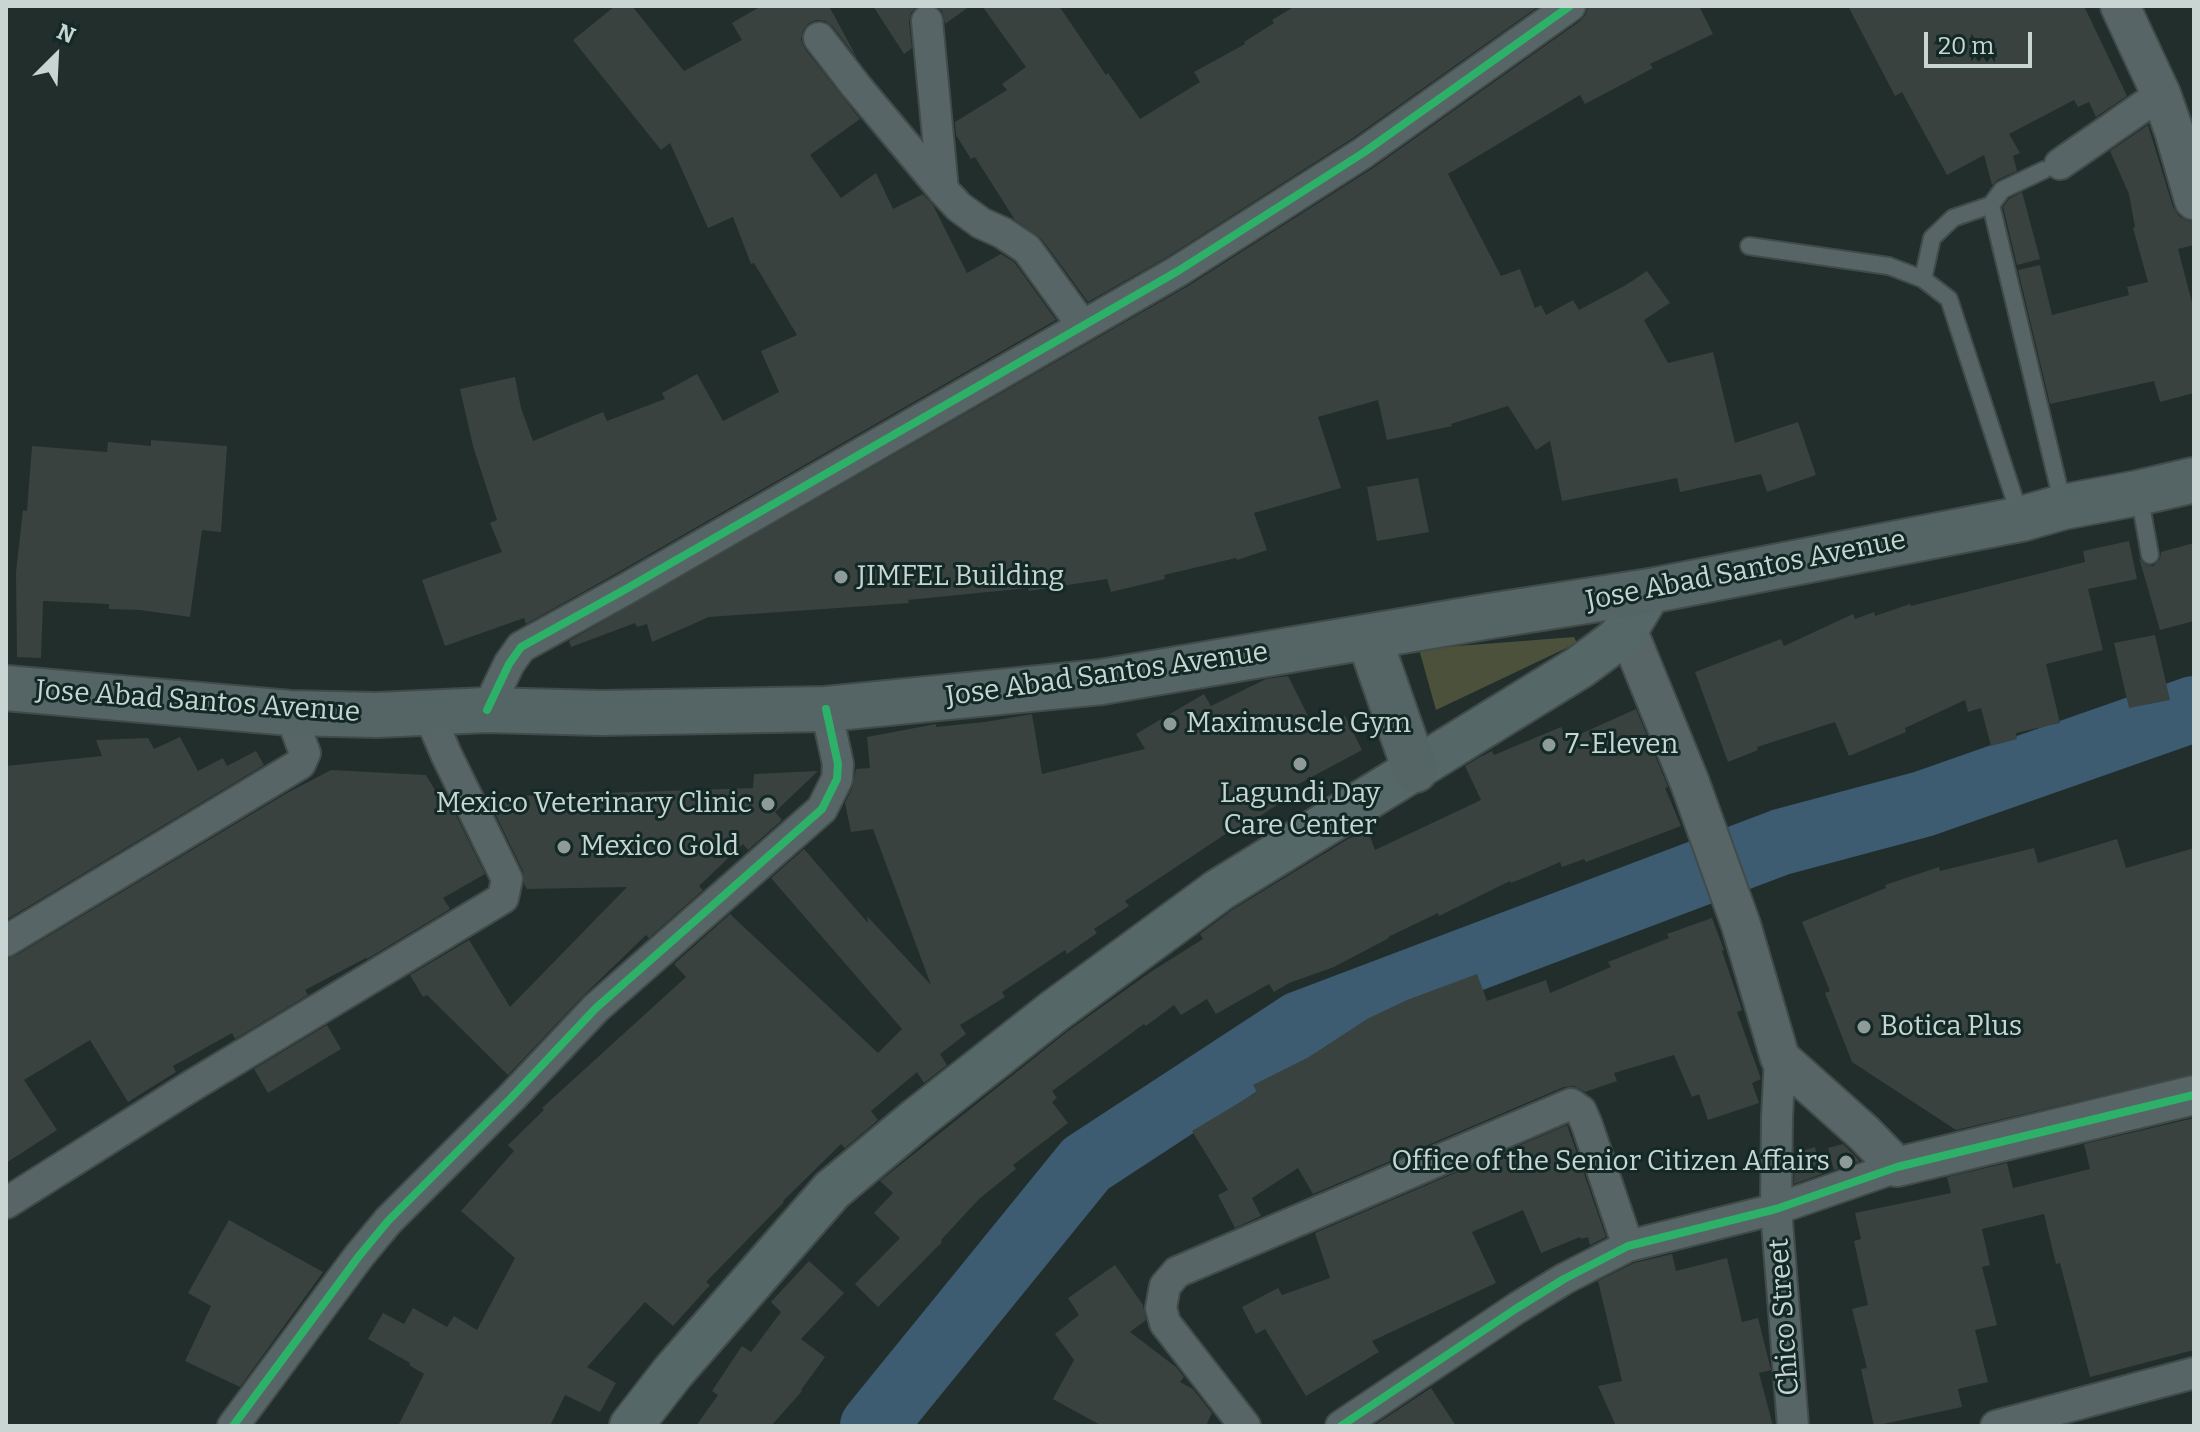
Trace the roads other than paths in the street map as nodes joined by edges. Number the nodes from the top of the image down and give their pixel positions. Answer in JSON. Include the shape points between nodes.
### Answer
{"nodes":[{"id":1,"x":1570,"y":6,"type":"edge"},
{"id":2,"x":2120,"y":6,"type":"edge"},
{"id":3,"x":927,"y":21,"type":"dead end"},
{"id":4,"x":819,"y":38,"type":"dead end"},
{"id":5,"x":2161,"y":94,"type":"junction"},
{"id":6,"x":2052,"y":167,"type":"joint"},
{"id":7,"x":943,"y":190,"type":"junction"},
{"id":8,"x":2194,"y":200,"type":"edge"},
{"id":9,"x":1991,"y":205,"type":"junction"},
{"id":10,"x":1749,"y":246,"type":"dead end"},
{"id":11,"x":1923,"y":279,"type":"junction"},
{"id":12,"x":1082,"y":325,"type":"junction"},
{"id":13,"x":2194,"y":480,"type":"edge"},
{"id":14,"x":2138,"y":493,"type":"junction"},
{"id":15,"x":2063,"y":507,"type":"junction"},
{"id":16,"x":2021,"y":519,"type":"junction"},
{"id":17,"x":2150,"y":555,"type":"dead end"},
{"id":18,"x":1650,"y":591,"type":"junction"},
{"id":19,"x":1627,"y":629,"type":"junction"},
{"id":20,"x":1369,"y":638,"type":"junction"},
{"id":21,"x":6,"y":688,"type":"edge"},
{"id":22,"x":826,"y":709,"type":"junction"},
{"id":23,"x":487,"y":710,"type":"junction"},
{"id":24,"x":290,"y":713,"type":"junction"},
{"id":25,"x":429,"y":714,"type":"junction"},
{"id":26,"x":1415,"y":770,"type":"junction"},
{"id":27,"x":6,"y":941,"type":"edge"},
{"id":28,"x":1780,"y":1058,"type":"junction"},
{"id":29,"x":2194,"y":1095,"type":"edge"},
{"id":30,"x":1897,"y":1167,"type":"junction"},
{"id":31,"x":6,"y":1203,"type":"edge"},
{"id":32,"x":1776,"y":1209,"type":"junction"},
{"id":33,"x":1628,"y":1246,"type":"junction"},
{"id":34,"x":2194,"y":1373,"type":"edge"},
{"id":35,"x":2003,"y":1425,"type":"edge"},
{"id":36,"x":233,"y":1426,"type":"edge"},
{"id":37,"x":631,"y":1426,"type":"edge"},
{"id":38,"x":1245,"y":1426,"type":"edge"},
{"id":39,"x":1341,"y":1426,"type":"edge"},
{"id":40,"x":1793,"y":1426,"type":"edge"}],
"edges":[{"from":1,"to":12,"type":"street","via":[[1363,153],[1178,271]]},
{"from":2,"to":5,"type":"street"},
{"from":3,"to":7,"type":"street"},
{"from":4,"to":7,"type":"street"},
{"from":5,"to":6,"type":"street"},
{"from":5,"to":8,"type":"street"},
{"from":6,"to":9,"type":"lane","via":[[2002,190]]},
{"from":7,"to":12,"type":"street","via":[[981,223],[1027,249]]},
{"from":9,"to":11,"type":"lane","via":[[1953,218],[1932,238]]},
{"from":9,"to":15,"type":"lane"},
{"from":10,"to":11,"type":"lane","via":[[1889,266]]},
{"from":11,"to":16,"type":"lane","via":[[1949,299]]},
{"from":12,"to":23,"type":"street","via":[[521,647]]},
{"from":13,"to":14,"type":"highway","name":"Jose Abad Santos Avenue"},
{"from":14,"to":15,"type":"highway","name":"Jose Abad Santos Avenue"},
{"from":14,"to":17,"type":"lane"},
{"from":15,"to":16,"type":"highway","name":"Jose Abad Santos Avenue"},
{"from":16,"to":18,"type":"highway","name":"Jose Abad Santos Avenue"},
{"from":18,"to":19,"type":"main road"},
{"from":18,"to":20,"type":"highway","name":"Jose Abad Santos Avenue"},
{"from":19,"to":26,"type":"main road","via":[[1550,687]]},
{"from":19,"to":28,"type":"street","via":[[1741,925]]},
{"from":20,"to":22,"type":"highway","name":"Jose Abad Santos Avenue","via":[[1101,682]]},
{"from":20,"to":26,"type":"highway"},
{"from":21,"to":24,"type":"highway","name":"Jose Abad Santos Avenue"},
{"from":22,"to":23,"type":"highway","name":"Jose Abad Santos Avenue"},
{"from":22,"to":36,"type":"street","via":[[838,764],[837,779],[822,809],[596,1008],[388,1221]]},
{"from":23,"to":25,"type":"highway","name":"Jose Abad Santos Avenue"},
{"from":24,"to":25,"type":"highway","name":"Jose Abad Santos Avenue"},
{"from":24,"to":27,"type":"street","via":[[305,753],[300,764]]},
{"from":25,"to":31,"type":"street","via":[[507,879],[503,898]]},
{"from":26,"to":37,"type":"main road","via":[[1219,890],[1040,1022],[832,1190]]},
{"from":28,"to":30,"type":"street"},
{"from":28,"to":32,"type":"street","name":"Chico Street"},
{"from":29,"to":30,"type":"street"},
{"from":30,"to":32,"type":"street"},
{"from":32,"to":33,"type":"street"},
{"from":32,"to":40,"type":"street","name":"Chico Street"},
{"from":33,"to":38,"type":"street","via":[[1587,1125],[1571,1104],[1177,1272],[1165,1286],[1165,1323]]},
{"from":33,"to":39,"type":"street","via":[[1528,1301]]},
{"from":34,"to":35,"type":"street"}]}
